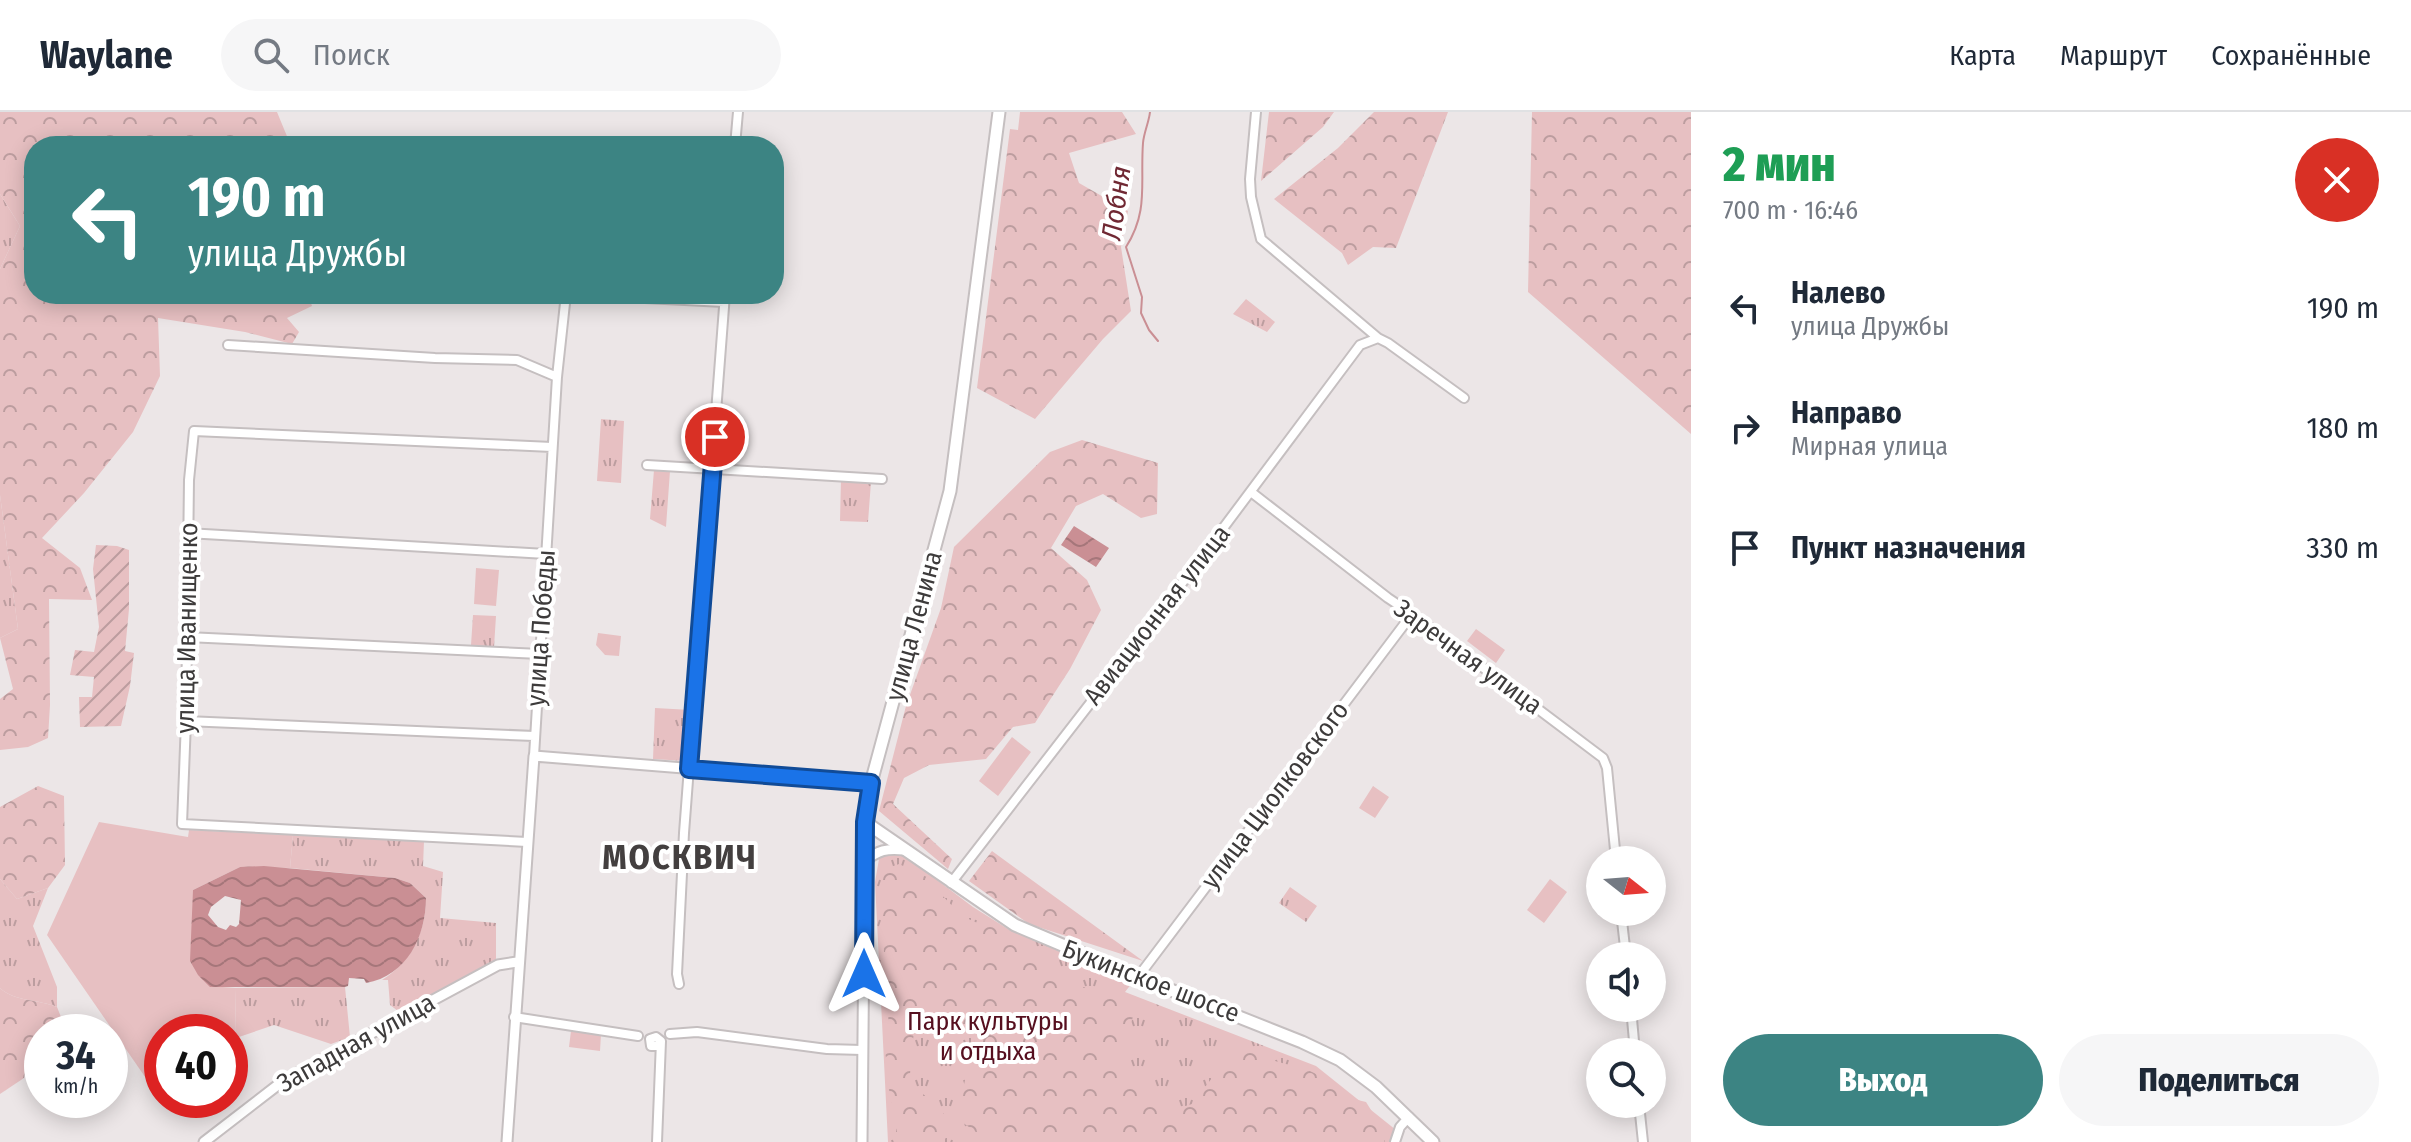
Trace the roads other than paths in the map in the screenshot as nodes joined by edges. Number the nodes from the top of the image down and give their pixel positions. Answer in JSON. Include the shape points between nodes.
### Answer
{"nodes":[{"id":1,"x":738,"y":112,"type":"edge"},
{"id":2,"x":999,"y":112,"type":"edge"},
{"id":3,"x":1256,"y":112,"type":"edge"},
{"id":4,"x":736,"y":136,"type":"edge"},
{"id":5,"x":565,"y":304,"type":"edge"},
{"id":6,"x":725,"y":304,"type":"edge"},
{"id":7,"x":1378,"y":338,"type":"junction"},
{"id":8,"x":228,"y":345,"type":"dead end"},
{"id":9,"x":557,"y":377,"type":"junction"},
{"id":10,"x":1464,"y":398,"type":"dead end"},
{"id":11,"x":552,"y":447,"type":"junction"},
{"id":12,"x":647,"y":465,"type":"dead end"},
{"id":13,"x":713,"y":468,"type":"junction"},
{"id":14,"x":882,"y":479,"type":"dead end"},
{"id":15,"x":1251,"y":492,"type":"junction"},
{"id":16,"x":187,"y":533,"type":"junction"},
{"id":17,"x":546,"y":554,"type":"junction"},
{"id":18,"x":1412,"y":614,"type":"junction"},
{"id":19,"x":187,"y":637,"type":"junction"},
{"id":20,"x":540,"y":654,"type":"junction"},
{"id":21,"x":186,"y":721,"type":"junction"},
{"id":22,"x":534,"y":736,"type":"junction"},
{"id":23,"x":534,"y":756,"type":"junction"},
{"id":24,"x":689,"y":769,"type":"junction"},
{"id":25,"x":871,"y":783,"type":"junction"},
{"id":26,"x":865,"y":822,"type":"junction"},
{"id":27,"x":527,"y":842,"type":"junction"},
{"id":28,"x":1615,"y":846,"type":"edge"},
{"id":29,"x":905,"y":850,"type":"junction"},
{"id":30,"x":864,"y":862,"type":"junction"},
{"id":31,"x":951,"y":883,"type":"junction"},
{"id":32,"x":517,"y":962,"type":"junction"},
{"id":33,"x":1138,"y":977,"type":"junction"},
{"id":34,"x":679,"y":984,"type":"dead end"},
{"id":35,"x":514,"y":1017,"type":"junction"},
{"id":36,"x":655,"y":1042,"type":"junction"},
{"id":37,"x":862,"y":1050,"type":"junction"},
{"id":38,"x":1409,"y":1117,"type":"junction"},
{"id":39,"x":1640,"y":1118,"type":"edge"},
{"id":40,"x":204,"y":1142,"type":"edge"},
{"id":41,"x":507,"y":1142,"type":"edge"},
{"id":42,"x":657,"y":1142,"type":"edge"},
{"id":43,"x":862,"y":1142,"type":"edge"},
{"id":44,"x":1395,"y":1142,"type":"edge"},
{"id":45,"x":1433,"y":1142,"type":"edge"},
{"id":46,"x":1643,"y":1142,"type":"edge"}],
"edges":[{"from":1,"to":4,"type":"street"},
{"from":2,"to":25,"type":"main road","name":"улица Ленина","via":[[950,491]]},
{"from":3,"to":7,"type":"street","via":[[1250,179],[1261,239]]},
{"from":5,"to":9,"type":"street","name":"улица Победы"},
{"from":6,"to":13,"type":"street"},
{"from":7,"to":10,"type":"street"},
{"from":7,"to":15,"type":"street","name":"Авиационная улица","via":[[1360,345]]},
{"from":8,"to":9,"type":"street","via":[[517,360]]},
{"from":9,"to":11,"type":"street","name":"улица Победы"},
{"from":11,"to":16,"type":"street","name":"улица Иванищенко","via":[[194,431]]},
{"from":11,"to":17,"type":"street","name":"улица Победы"},
{"from":12,"to":13,"type":"street"},
{"from":13,"to":14,"type":"street"},
{"from":13,"to":24,"type":"street"},
{"from":15,"to":18,"type":"street","name":"Заречная улица"},
{"from":15,"to":31,"type":"street","name":"Авиационная улица"},
{"from":16,"to":17,"type":"street"},
{"from":16,"to":19,"type":"street","name":"улица Иванищенко"},
{"from":17,"to":20,"type":"street","name":"улица Победы"},
{"from":18,"to":28,"type":"street","name":"Заречная улица","via":[[1603,758]]},
{"from":18,"to":33,"type":"street","name":"улица Циолковского"},
{"from":19,"to":20,"type":"street"},
{"from":19,"to":21,"type":"street","name":"улица Иванищенко"},
{"from":20,"to":22,"type":"street","name":"улица Победы"},
{"from":21,"to":22,"type":"street"},
{"from":21,"to":27,"type":"street","name":"улица Иванищенко","via":[[182,824]]},
{"from":22,"to":23,"type":"street","name":"улица Победы"},
{"from":23,"to":24,"type":"street"},
{"from":23,"to":27,"type":"street","name":"улица Победы"},
{"from":24,"to":25,"type":"street"},
{"from":24,"to":34,"type":"street"},
{"from":25,"to":26,"type":"main road","name":"улица Ленина"},
{"from":26,"to":29,"type":"main road","name":"Букинское шоссе"},
{"from":26,"to":30,"type":"street","name":"улица Ленина"},
{"from":27,"to":32,"type":"street","name":"улица Победы"},
{"from":29,"to":30,"type":"street","via":[[877,851]]},
{"from":29,"to":31,"type":"main road","name":"Букинское шоссе"},
{"from":30,"to":37,"type":"street","name":"улица Ленина"},
{"from":31,"to":33,"type":"main road","name":"Букинское шоссе","via":[[1015,925]]},
{"from":32,"to":35,"type":"street","name":"улица Победы"},
{"from":32,"to":40,"type":"street","name":"Западная улица","via":[[498,965],[283,1081]]},
{"from":33,"to":38,"type":"main road","name":"Букинское шоссе","via":[[1333,1056]]},
{"from":35,"to":36,"type":"street"},
{"from":35,"to":41,"type":"street","name":"улица Победы"},
{"from":36,"to":37,"type":"street","via":[[670,1034],[697,1032]]},
{"from":36,"to":42,"type":"street","via":[[660,1067]]},
{"from":37,"to":43,"type":"street","name":"улица Ленина"},
{"from":38,"to":44,"type":"street"},
{"from":38,"to":45,"type":"main road","name":"Букинское шоссе"},
{"from":39,"to":46,"type":"street"}]}
